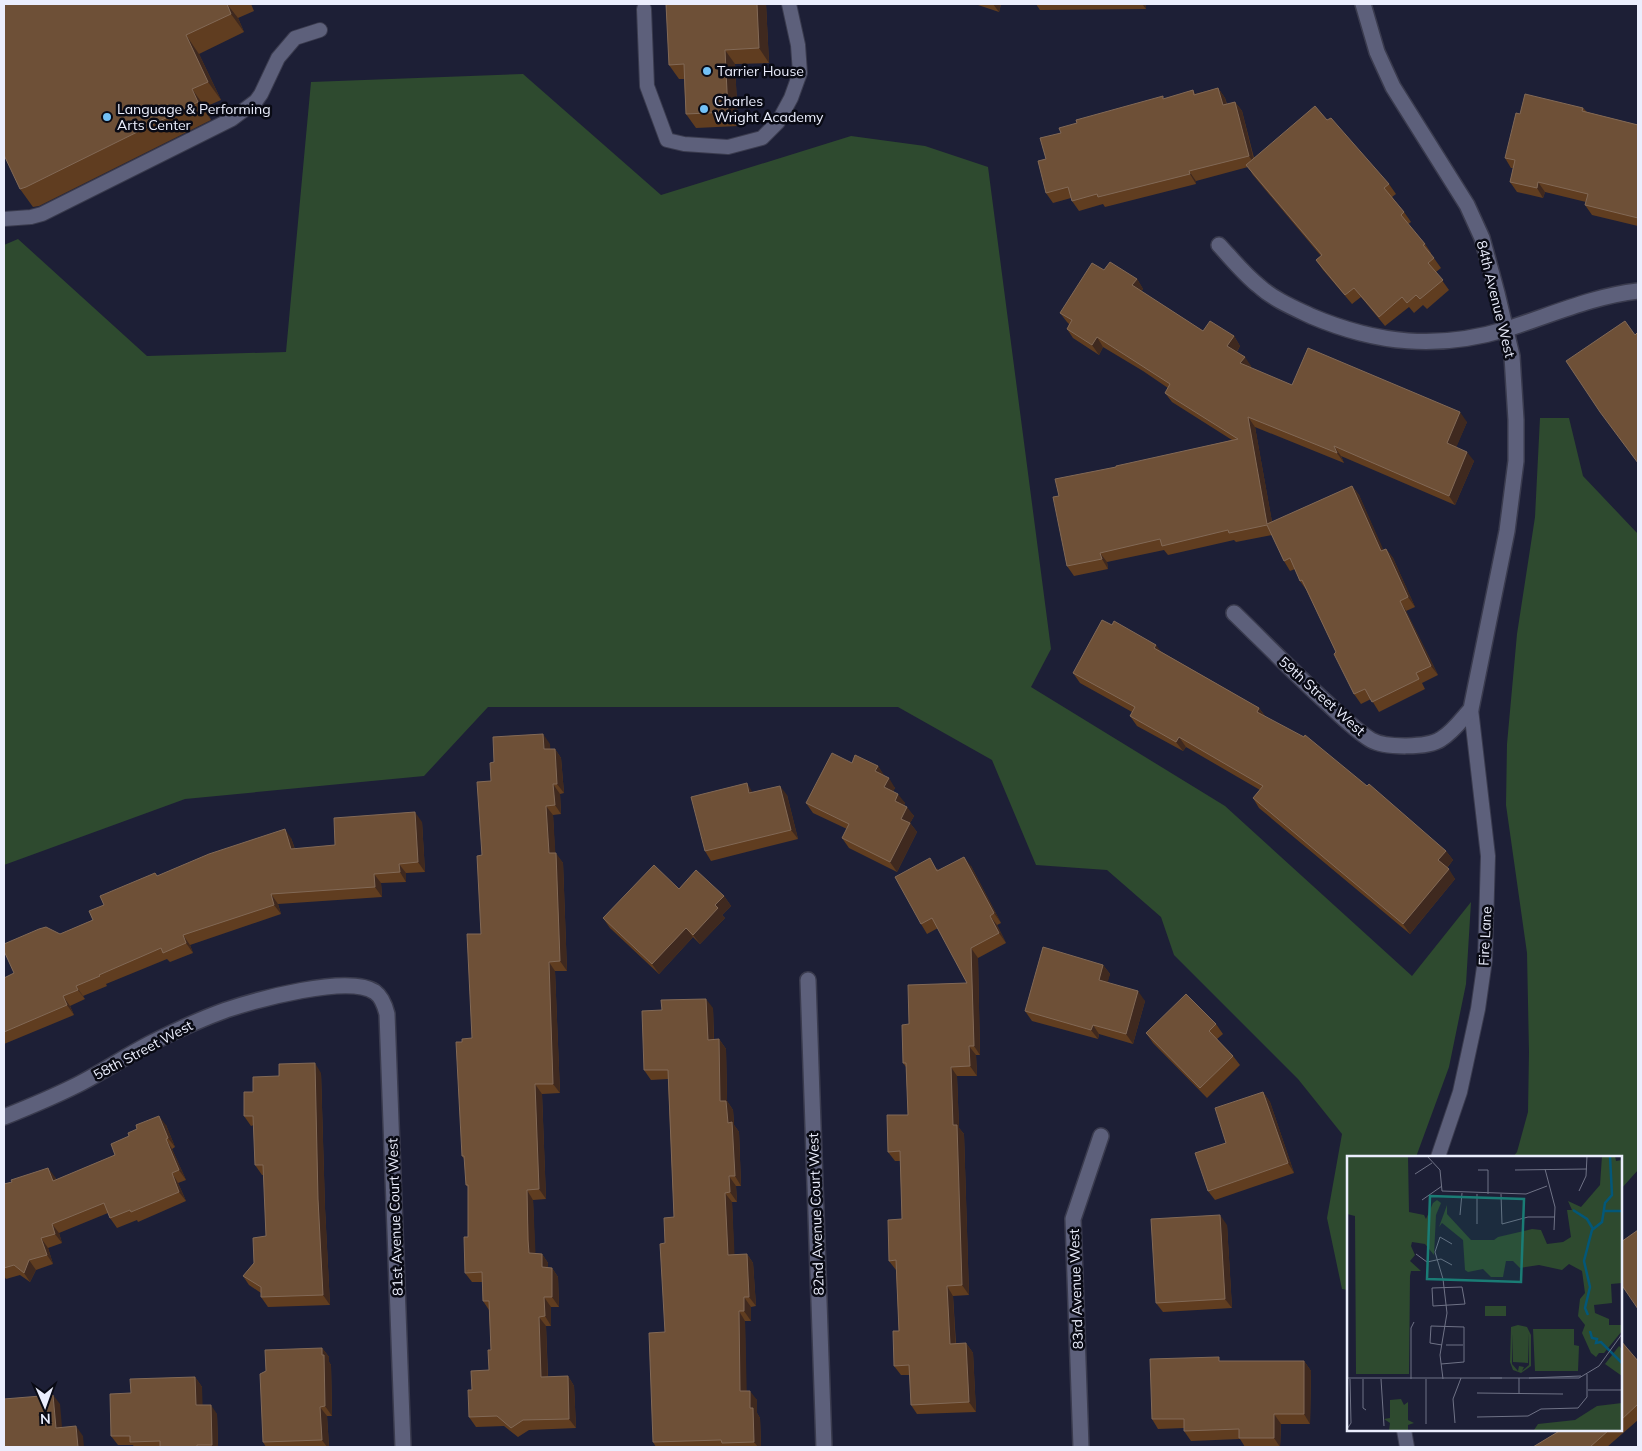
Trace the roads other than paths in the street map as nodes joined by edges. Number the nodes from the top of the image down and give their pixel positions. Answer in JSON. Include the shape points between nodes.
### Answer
{"nodes":[{"id":1,"x":789,"y":4,"type":"edge"},
{"id":2,"x":1364,"y":4,"type":"edge"},
{"id":3,"x":644,"y":9,"type":"dead end"},
{"id":4,"x":320,"y":30,"type":"dead end"},
{"id":5,"x":4,"y":219,"type":"edge"},
{"id":6,"x":1219,"y":245,"type":"dead end"},
{"id":7,"x":1638,"y":291,"type":"edge"},
{"id":8,"x":1506,"y":329,"type":"junction"},
{"id":9,"x":1234,"y":613,"type":"dead end"},
{"id":10,"x":1471,"y":709,"type":"junction"},
{"id":11,"x":808,"y":980,"type":"dead end"},
{"id":12,"x":375,"y":991,"type":"joint"},
{"id":13,"x":4,"y":1117,"type":"edge"},
{"id":14,"x":1101,"y":1136,"type":"dead end"},
{"id":15,"x":1438,"y":1156,"type":"edge"},
{"id":16,"x":1404,"y":1431,"type":"edge"},
{"id":17,"x":403,"y":1447,"type":"edge"},
{"id":18,"x":824,"y":1447,"type":"edge"},
{"id":19,"x":1081,"y":1447,"type":"edge"},
{"id":20,"x":1407,"y":1447,"type":"edge"}],
"edges":[{"from":1,"to":3,"type":"lane","via":[[800,73],[791,98],[778,122],[762,138],[728,147],[667,140],[647,86]]},
{"from":2,"to":8,"type":"street","name":"84th Avenue West","via":[[1376,52],[1393,87],[1468,205],[1482,238]]},
{"from":4,"to":5,"type":"lane","via":[[295,38],[278,58],[256,101],[232,119],[42,214]]},
{"from":6,"to":8,"type":"street","via":[[1259,287],[1293,308],[1338,328],[1406,342],[1456,340]]},
{"from":7,"to":8,"type":"street","via":[[1588,301]]},
{"from":8,"to":10,"type":"street","name":"84th Avenue West","via":[[1512,356],[1516,461],[1507,531]]},
{"from":9,"to":10,"type":"street","name":"59th Street West","via":[[1353,727],[1372,741],[1403,746],[1441,740]]},
{"from":10,"to":15,"type":"lane","name":"Fire Lane","via":[[1488,856],[1485,960],[1460,1092]]},
{"from":11,"to":18,"type":"street","name":"82nd Avenue Court West"},
{"from":12,"to":13,"type":"street","name":"58th Street West","via":[[359,986],[320,987],[228,1010],[151,1043],[78,1084]]},
{"from":12,"to":17,"type":"street","name":"81st Avenue Court West","via":[[383,1000],[388,1014]]},
{"from":14,"to":19,"type":"street","name":"83rd Avenue West","via":[[1073,1219]]},
{"from":16,"to":20,"type":"lane"}]}
